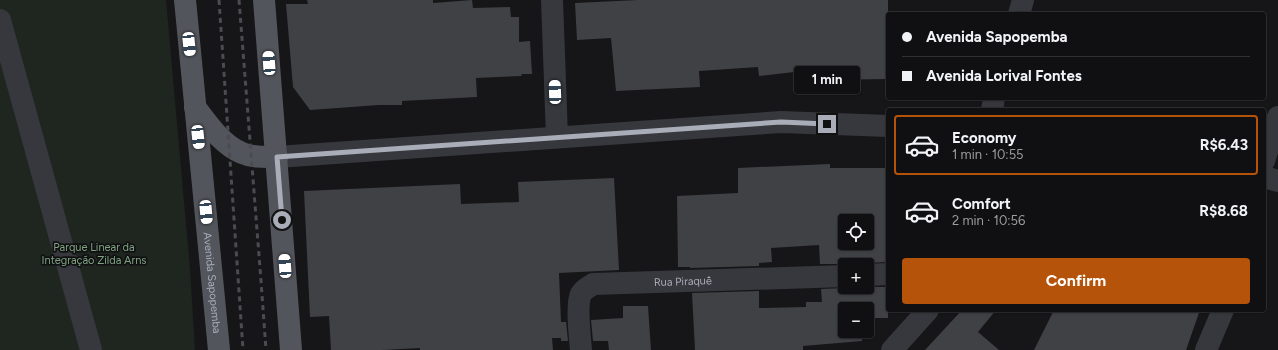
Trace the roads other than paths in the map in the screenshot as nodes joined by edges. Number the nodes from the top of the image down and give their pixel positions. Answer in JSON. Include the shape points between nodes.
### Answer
{"nodes":[{"id":1,"x":185,"y":0,"type":"edge"},
{"id":2,"x":264,"y":0,"type":"edge"},
{"id":3,"x":552,"y":0,"type":"edge"},
{"id":4,"x":1024,"y":0,"type":"edge"},
{"id":5,"x":1020,"y":12,"type":"edge"},
{"id":6,"x":0,"y":20,"type":"edge"},
{"id":7,"x":195,"y":107,"type":"junction"},
{"id":8,"x":1278,"y":117,"type":"edge"},
{"id":9,"x":886,"y":126,"type":"edge"},
{"id":10,"x":557,"y":137,"type":"junction"},
{"id":11,"x":1266,"y":154,"type":"edge"},
{"id":12,"x":277,"y":157,"type":"junction"},
{"id":13,"x":1266,"y":178,"type":"edge"},
{"id":14,"x":1278,"y":181,"type":"edge"},
{"id":15,"x":886,"y":274,"type":"edge"},
{"id":16,"x":874,"y":275,"type":"edge"},
{"id":17,"x":838,"y":276,"type":"edge"},
{"id":18,"x":926,"y":312,"type":"edge"},
{"id":19,"x":1222,"y":312,"type":"edge"},
{"id":20,"x":91,"y":350,"type":"edge"},
{"id":21,"x":219,"y":350,"type":"edge"},
{"id":22,"x":291,"y":350,"type":"edge"},
{"id":23,"x":581,"y":350,"type":"edge"},
{"id":24,"x":892,"y":350,"type":"edge"},
{"id":25,"x":1206,"y":350,"type":"edge"}],
"edges":[{"from":1,"to":7,"type":"main road","name":"Avenida Sapopemba"},
{"from":2,"to":12,"type":"main road"},
{"from":3,"to":10,"type":"street"},
{"from":4,"to":5,"type":"street"},
{"from":6,"to":20,"type":"street"},
{"from":7,"to":12,"type":"main road","via":[[214,132],[242,153],[260,158]]},
{"from":7,"to":21,"type":"main road","name":"Avenida Sapopemba"},
{"from":8,"to":11,"type":"street"},
{"from":9,"to":10,"type":"street","via":[[781,122]]},
{"from":10,"to":12,"type":"street"},
{"from":12,"to":22,"type":"main road"},
{"from":13,"to":14,"type":"street"},
{"from":15,"to":16,"type":"street"},
{"from":17,"to":23,"type":"street","name":"Rua Piraquê","via":[[593,284],[581,295],[578,303]]},
{"from":18,"to":24,"type":"street"},
{"from":19,"to":25,"type":"street"}]}
